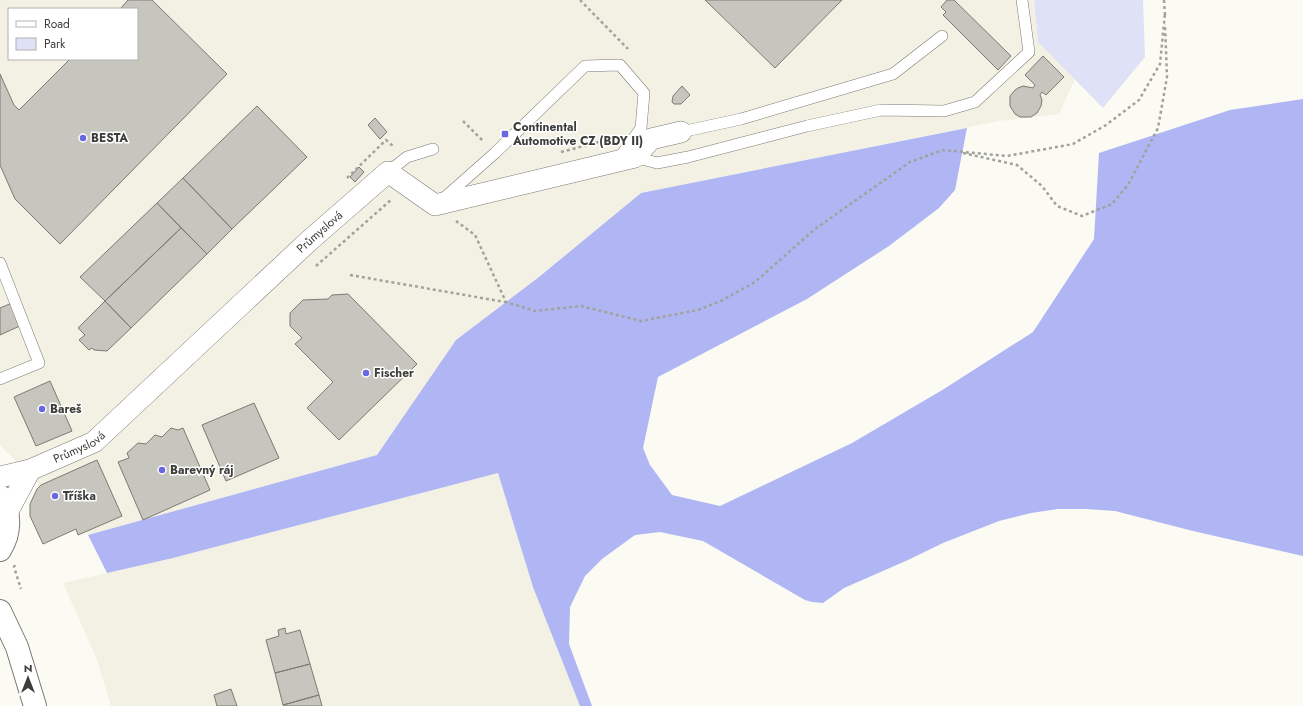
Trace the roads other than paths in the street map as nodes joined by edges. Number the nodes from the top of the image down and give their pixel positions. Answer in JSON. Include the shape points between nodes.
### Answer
{"nodes":[{"id":1,"x":1022,"y":0,"type":"edge"},
{"id":2,"x":942,"y":36,"type":"dead end"},
{"id":3,"x":681,"y":132,"type":"joint"},
{"id":4,"x":433,"y":149,"type":"dead end"},
{"id":5,"x":626,"y":160,"type":"junction"},
{"id":6,"x":388,"y":172,"type":"junction"},
{"id":7,"x":435,"y":206,"type":"junction"},
{"id":8,"x":0,"y":263,"type":"edge"},
{"id":9,"x":0,"y":379,"type":"edge"},
{"id":10,"x":30,"y":470,"type":"junction"},
{"id":11,"x":0,"y":477,"type":"edge"},
{"id":12,"x":4,"y":504,"type":"edge"},
{"id":13,"x":0,"y":550,"type":"edge"},
{"id":14,"x":0,"y":611,"type":"edge"},
{"id":15,"x":35,"y":706,"type":"edge"}],
"edges":[{"from":1,"to":5,"type":"lane","via":[[1029,52],[975,102],[944,111],[881,110],[657,163]]},
{"from":2,"to":3,"type":"lane","via":[[893,74],[741,119]]},
{"from":3,"to":5,"type":"street","via":[[651,139]]},
{"from":4,"to":6,"type":"lane","via":[[407,157]]},
{"from":5,"to":7,"type":"street"},
{"from":5,"to":7,"type":"lane","via":[[641,128],[644,93],[620,65],[585,66],[495,153]]},
{"from":6,"to":7,"type":"street"},
{"from":6,"to":10,"type":"street","name":"Průmyslová","via":[[310,240],[94,442]]},
{"from":8,"to":9,"type":"lane","via":[[39,363]]},
{"from":10,"to":11,"type":"street","name":"Průmyslová"},
{"from":10,"to":12,"type":"street"},
{"from":12,"to":13,"type":"main road","via":[[8,524],[7,535]]},
{"from":14,"to":15,"type":"main road","via":[[17,647]]}]}
